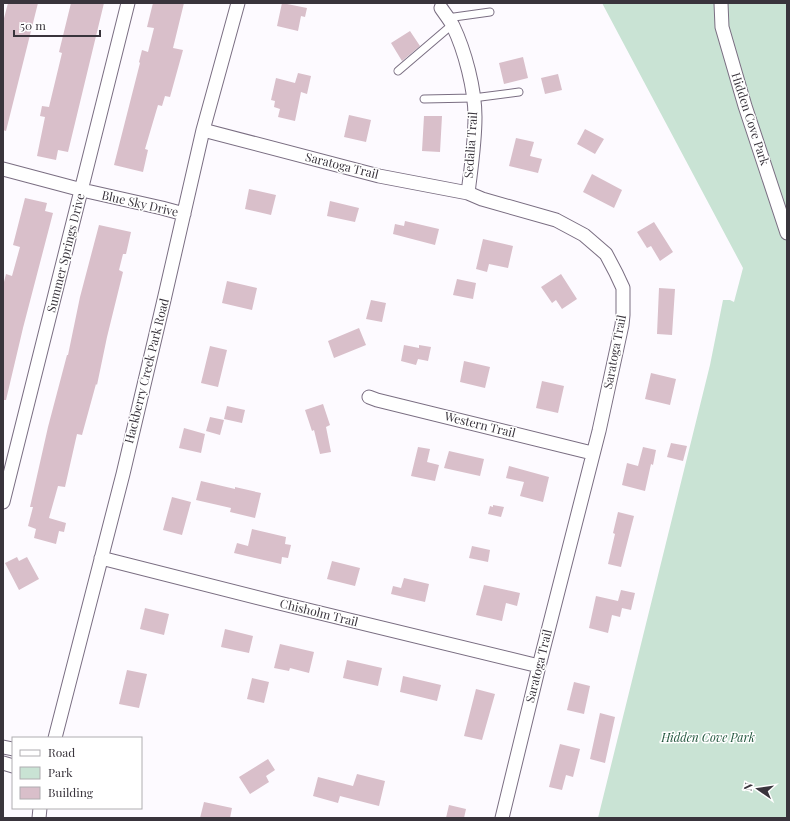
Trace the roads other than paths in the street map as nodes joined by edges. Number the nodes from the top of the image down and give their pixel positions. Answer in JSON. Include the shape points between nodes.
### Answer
{"nodes":[{"id":1,"x":128,"y":3,"type":"edge"},
{"id":2,"x":238,"y":3,"type":"edge"},
{"id":3,"x":721,"y":3,"type":"edge"},
{"id":4,"x":490,"y":12,"type":"dead end"},
{"id":5,"x":446,"y":13,"type":"edge"},
{"id":6,"x":398,"y":71,"type":"dead end"},
{"id":7,"x":519,"y":92,"type":"dead end"},
{"id":8,"x":473,"y":98,"type":"junction"},
{"id":9,"x":424,"y":99,"type":"dead end"},
{"id":10,"x":203,"y":130,"type":"junction"},
{"id":11,"x":3,"y":169,"type":"edge"},
{"id":12,"x":82,"y":190,"type":"junction"},
{"id":13,"x":468,"y":193,"type":"junction"},
{"id":14,"x":184,"y":214,"type":"junction"},
{"id":15,"x":787,"y":233,"type":"edge"},
{"id":16,"x":369,"y":397,"type":"dead end"},
{"id":17,"x":592,"y":453,"type":"junction"},
{"id":18,"x":3,"y":502,"type":"edge"},
{"id":19,"x":101,"y":558,"type":"junction"},
{"id":20,"x":538,"y":666,"type":"junction"},
{"id":21,"x":55,"y":737,"type":"edge"},
{"id":22,"x":502,"y":818,"type":"edge"}],
"edges":[{"from":1,"to":12,"type":"street","name":"Summer Springs Drive"},
{"from":2,"to":10,"type":"street","name":"Hackberry Creek Park Road"},
{"from":3,"to":15,"type":"street","name":"Hidden Cove Park","via":[[724,34]]},
{"from":4,"to":5,"type":"lane"},
{"from":5,"to":6,"type":"lane"},
{"from":5,"to":8,"type":"street","name":"Sedalia Trail","via":[[462,49]]},
{"from":7,"to":8,"type":"lane"},
{"from":8,"to":9,"type":"lane"},
{"from":8,"to":13,"type":"street","name":"Sedalia Trail","via":[[475,116]]},
{"from":10,"to":13,"type":"street","name":"Saratoga Trail","via":[[379,176]]},
{"from":10,"to":14,"type":"street","name":"Hackberry Creek Park Road"},
{"from":11,"to":12,"type":"street","name":"Blue Sky Drive"},
{"from":12,"to":14,"type":"street","name":"Blue Sky Drive"},
{"from":12,"to":18,"type":"street","name":"Summer Springs Drive"},
{"from":13,"to":17,"type":"street","name":"Saratoga Trail","via":[[556,220],[584,235],[606,254],[616,273],[622,288],[624,316]]},
{"from":14,"to":19,"type":"street","name":"Hackberry Creek Park Road"},
{"from":16,"to":17,"type":"street","name":"Western Trail"},
{"from":17,"to":20,"type":"street","name":"Saratoga Trail"},
{"from":19,"to":20,"type":"street","name":"Chisholm Trail"},
{"from":19,"to":21,"type":"street","name":"Hackberry Creek Park Road"},
{"from":20,"to":22,"type":"street","name":"Saratoga Trail"}]}
